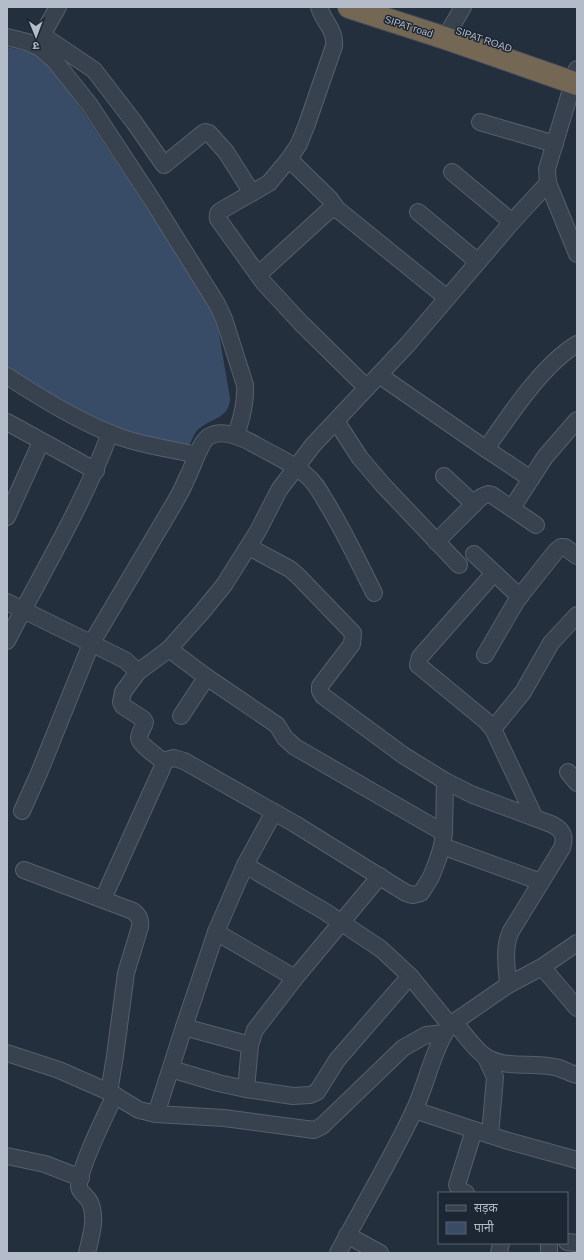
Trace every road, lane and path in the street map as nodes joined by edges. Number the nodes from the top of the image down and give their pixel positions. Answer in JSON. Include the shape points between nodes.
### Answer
{"nodes":[{"id":1,"x":58,"y":7,"type":"edge"},
{"id":2,"x":319,"y":7,"type":"edge"},
{"id":3,"x":349,"y":7,"type":"edge"},
{"id":4,"x":390,"y":7,"type":"edge"},
{"id":5,"x":464,"y":7,"type":"edge"},
{"id":6,"x":448,"y":33,"type":"junction"},
{"id":7,"x":7,"y":37,"type":"edge"},
{"id":8,"x":576,"y":76,"type":"edge"},
{"id":9,"x":480,"y":122,"type":"dead end"},
{"id":10,"x":555,"y":144,"type":"junction"},
{"id":11,"x":289,"y":159,"type":"junction"},
{"id":12,"x":452,"y":172,"type":"dead end"},
{"id":13,"x":548,"y":182,"type":"junction"},
{"id":14,"x":252,"y":193,"type":"junction"},
{"id":15,"x":337,"y":209,"type":"junction"},
{"id":16,"x":418,"y":212,"type":"dead end"},
{"id":17,"x":512,"y":222,"type":"junction"},
{"id":18,"x":577,"y":254,"type":"edge"},
{"id":19,"x":478,"y":262,"type":"junction"},
{"id":20,"x":258,"y":275,"type":"junction"},
{"id":21,"x":447,"y":298,"type":"junction"},
{"id":22,"x":577,"y":344,"type":"edge"},
{"id":23,"x":379,"y":375,"type":"junction"},
{"id":24,"x":7,"y":376,"type":"edge"},
{"id":25,"x":367,"y":388,"type":"junction"},
{"id":26,"x":577,"y":420,"type":"edge"},
{"id":27,"x":336,"y":421,"type":"junction"},
{"id":28,"x":7,"y":422,"type":"edge"},
{"id":29,"x":110,"y":433,"type":"junction"},
{"id":30,"x":236,"y":436,"type":"junction"},
{"id":31,"x":41,"y":442,"type":"junction"},
{"id":32,"x":486,"y":450,"type":"junction"},
{"id":33,"x":197,"y":455,"type":"junction"},
{"id":34,"x":295,"y":467,"type":"junction"},
{"id":35,"x":96,"y":471,"type":"junction"},
{"id":36,"x":444,"y":476,"type":"dead end"},
{"id":37,"x":531,"y":479,"type":"junction"},
{"id":38,"x":474,"y":504,"type":"junction"},
{"id":39,"x":512,"y":508,"type":"junction"},
{"id":40,"x":7,"y":517,"type":"edge"},
{"id":41,"x":536,"y":525,"type":"dead end"},
{"id":42,"x":436,"y":542,"type":"junction"},
{"id":43,"x":248,"y":547,"type":"junction"},
{"id":44,"x":474,"y":554,"type":"dead end"},
{"id":45,"x":577,"y":556,"type":"edge"},
{"id":46,"x":459,"y":565,"type":"dead end"},
{"id":47,"x":494,"y":573,"type":"junction"},
{"id":48,"x":374,"y":593,"type":"dead end"},
{"id":49,"x":520,"y":597,"type":"junction"},
{"id":50,"x":7,"y":602,"type":"edge"},
{"id":51,"x":22,"y":611,"type":"junction"},
{"id":52,"x":577,"y":615,"type":"edge"},
{"id":53,"x":7,"y":641,"type":"edge"},
{"id":54,"x":91,"y":644,"type":"junction"},
{"id":55,"x":169,"y":649,"type":"junction"},
{"id":56,"x":485,"y":655,"type":"dead end"},
{"id":57,"x":138,"y":672,"type":"junction"},
{"id":58,"x":205,"y":676,"type":"junction"},
{"id":59,"x":181,"y":716,"type":"dead end"},
{"id":60,"x":493,"y":729,"type":"junction"},
{"id":61,"x":162,"y":761,"type":"junction"},
{"id":62,"x":445,"y":781,"type":"junction"},
{"id":63,"x":22,"y":811,"type":"dead end"},
{"id":64,"x":274,"y":812,"type":"junction"},
{"id":65,"x":535,"y":818,"type":"junction"},
{"id":66,"x":443,"y":840,"type":"junction"},
{"id":67,"x":244,"y":865,"type":"junction"},
{"id":68,"x":24,"y":870,"type":"dead end"},
{"id":69,"x":380,"y":876,"type":"junction"},
{"id":70,"x":540,"y":882,"type":"junction"},
{"id":71,"x":103,"y":900,"type":"junction"},
{"id":72,"x":341,"y":922,"type":"junction"},
{"id":73,"x":216,"y":932,"type":"junction"},
{"id":74,"x":577,"y":944,"type":"edge"},
{"id":75,"x":542,"y":967,"type":"junction"},
{"id":76,"x":410,"y":976,"type":"junction"},
{"id":77,"x":295,"y":978,"type":"junction"},
{"id":78,"x":508,"y":985,"type":"junction"},
{"id":79,"x":577,"y":1008,"type":"edge"},
{"id":80,"x":184,"y":1027,"type":"junction"},
{"id":81,"x":450,"y":1027,"type":"junction"},
{"id":82,"x":250,"y":1045,"type":"junction"},
{"id":83,"x":7,"y":1053,"type":"edge"},
{"id":84,"x":485,"y":1056,"type":"junction"},
{"id":85,"x":171,"y":1069,"type":"junction"},
{"id":86,"x":577,"y":1075,"type":"edge"},
{"id":87,"x":246,"y":1089,"type":"junction"},
{"id":88,"x":112,"y":1094,"type":"junction"},
{"id":89,"x":414,"y":1110,"type":"junction"},
{"id":90,"x":156,"y":1114,"type":"junction"},
{"id":91,"x":474,"y":1130,"type":"junction"},
{"id":92,"x":490,"y":1135,"type":"junction"},
{"id":93,"x":7,"y":1156,"type":"edge"},
{"id":94,"x":577,"y":1160,"type":"edge"},
{"id":95,"x":81,"y":1178,"type":"junction"},
{"id":96,"x":464,"y":1192,"type":"edge"},
{"id":97,"x":347,"y":1235,"type":"junction"},
{"id":98,"x":92,"y":1250,"type":"edge"},
{"id":99,"x":338,"y":1253,"type":"edge"},
{"id":100,"x":380,"y":1253,"type":"edge"}],
"edges":[{"from":1,"to":14,"type":"street","via":[[42,35],[94,70],[164,165],[202,134],[209,133],[226,152]]},
{"from":2,"to":11,"type":"street","via":[[333,33],[334,46],[307,124],[299,144]]},
{"from":3,"to":6,"type":"highway","name":"SIPAT road"},
{"from":4,"to":6,"type":"highway","name":"SIPAT ROAD"},
{"from":5,"to":6,"type":"street"},
{"from":6,"to":8,"type":"highway","name":"SIPAT ROAD"},
{"from":7,"to":30,"type":"street","via":[[40,48],[54,60],[89,104],[216,304],[224,319],[245,386],[244,408]]},
{"from":8,"to":10,"type":"street"},
{"from":9,"to":10,"type":"street"},
{"from":10,"to":13,"type":"street","via":[[547,169]]},
{"from":11,"to":14,"type":"street","via":[[269,183]]},
{"from":11,"to":15,"type":"street"},
{"from":12,"to":17,"type":"street"},
{"from":13,"to":17,"type":"street"},
{"from":13,"to":18,"type":"street"},
{"from":14,"to":20,"type":"street","via":[[219,212],[218,219]]},
{"from":15,"to":20,"type":"street","via":[[326,213]]},
{"from":15,"to":21,"type":"street"},
{"from":16,"to":19,"type":"street"},
{"from":17,"to":19,"type":"street"},
{"from":19,"to":21,"type":"street"},
{"from":20,"to":25,"type":"street"},
{"from":21,"to":23,"type":"street"},
{"from":22,"to":32,"type":"street","via":[[559,357],[545,372],[519,403]]},
{"from":23,"to":25,"type":"street"},
{"from":23,"to":32,"type":"street"},
{"from":24,"to":29,"type":"street"},
{"from":25,"to":27,"type":"street"},
{"from":26,"to":37,"type":"street","via":[[545,457]]},
{"from":27,"to":34,"type":"street"},
{"from":27,"to":42,"type":"street","via":[[360,458]]},
{"from":28,"to":31,"type":"street"},
{"from":29,"to":33,"type":"street","via":[[133,441]]},
{"from":29,"to":35,"type":"street"},
{"from":30,"to":33,"type":"street","via":[[223,433],[209,437]]},
{"from":30,"to":34,"type":"street"},
{"from":31,"to":35,"type":"street"},
{"from":31,"to":40,"type":"street"},
{"from":32,"to":37,"type":"street"},
{"from":33,"to":54,"type":"street","via":[[175,502]]},
{"from":34,"to":43,"type":"street","via":[[279,490]]},
{"from":34,"to":48,"type":"street","via":[[314,483],[335,515]]},
{"from":35,"to":51,"type":"street"},
{"from":36,"to":38,"type":"street"},
{"from":37,"to":39,"type":"street"},
{"from":38,"to":39,"type":"street","via":[[488,494]]},
{"from":38,"to":42,"type":"street"},
{"from":39,"to":41,"type":"street"},
{"from":42,"to":46,"type":"street"},
{"from":43,"to":55,"type":"street","via":[[220,590]]},
{"from":43,"to":62,"type":"street","via":[[298,576],[353,633],[352,644],[320,686],[323,696],[403,755]]},
{"from":44,"to":47,"type":"street"},
{"from":45,"to":49,"type":"street","via":[[565,547],[556,551]]},
{"from":47,"to":49,"type":"street"},
{"from":47,"to":60,"type":"street","via":[[420,657],[418,665]]},
{"from":49,"to":56,"type":"street"},
{"from":50,"to":51,"type":"street"},
{"from":51,"to":53,"type":"street"},
{"from":51,"to":54,"type":"street"},
{"from":52,"to":60,"type":"street","via":[[551,643],[524,692]]},
{"from":54,"to":57,"type":"street","via":[[125,660]]},
{"from":54,"to":63,"type":"street"},
{"from":55,"to":57,"type":"street"},
{"from":55,"to":58,"type":"street"},
{"from":57,"to":61,"type":"street","via":[[123,692],[121,702],[143,719],[145,722],[139,736],[140,740]]},
{"from":58,"to":59,"type":"street","via":[[205,680]]},
{"from":58,"to":66,"type":"street","via":[[277,725],[285,738],[295,747]]},
{"from":60,"to":65,"type":"street"},
{"from":61,"to":64,"type":"street","via":[[174,758],[184,761]]},
{"from":61,"to":71,"type":"street","via":[[163,766]]},
{"from":62,"to":65,"type":"street","via":[[473,795]]},
{"from":62,"to":66,"type":"street"},
{"from":64,"to":67,"type":"street"},
{"from":64,"to":69,"type":"street"},
{"from":65,"to":70,"type":"street","via":[[559,828],[564,840],[562,848]]},
{"from":66,"to":69,"type":"street","via":[[431,877],[421,893],[406,893]]},
{"from":66,"to":70,"type":"street"},
{"from":67,"to":72,"type":"street"},
{"from":67,"to":73,"type":"street"},
{"from":68,"to":71,"type":"street"},
{"from":69,"to":72,"type":"street"},
{"from":70,"to":78,"type":"street","via":[[507,940]]},
{"from":71,"to":88,"type":"street","via":[[133,910],[141,920],[126,973]]},
{"from":72,"to":76,"type":"street","via":[[381,949]]},
{"from":72,"to":77,"type":"street"},
{"from":73,"to":77,"type":"street"},
{"from":73,"to":80,"type":"street"},
{"from":74,"to":75,"type":"street"},
{"from":75,"to":78,"type":"street"},
{"from":75,"to":79,"type":"street"},
{"from":76,"to":81,"type":"street"},
{"from":76,"to":87,"type":"street","via":[[337,1060],[317,1092],[303,1096]]},
{"from":77,"to":82,"type":"street","via":[[261,1021]]},
{"from":78,"to":81,"type":"street"},
{"from":80,"to":82,"type":"street"},
{"from":80,"to":85,"type":"street"},
{"from":81,"to":84,"type":"street"},
{"from":81,"to":89,"type":"street","via":[[431,1064]]},
{"from":81,"to":90,"type":"street","via":[[426,1035],[403,1048],[319,1129],[306,1130],[224,1118]]},
{"from":82,"to":87,"type":"street"},
{"from":83,"to":88,"type":"street","via":[[59,1070]]},
{"from":84,"to":86,"type":"street","via":[[502,1062],[553,1066]]},
{"from":84,"to":92,"type":"street","via":[[495,1077]]},
{"from":85,"to":87,"type":"street"},
{"from":85,"to":90,"type":"street"},
{"from":88,"to":90,"type":"street","via":[[139,1110]]},
{"from":88,"to":95,"type":"street"},
{"from":89,"to":91,"type":"street"},
{"from":89,"to":97,"type":"street"},
{"from":91,"to":92,"type":"street"},
{"from":91,"to":96,"type":"street","via":[[457,1184]]},
{"from":92,"to":94,"type":"street"},
{"from":93,"to":95,"type":"street","via":[[45,1164]]},
{"from":95,"to":98,"type":"street","via":[[79,1188],[88,1198],[93,1214]]},
{"from":97,"to":99,"type":"street"},
{"from":97,"to":100,"type":"street"}]}
